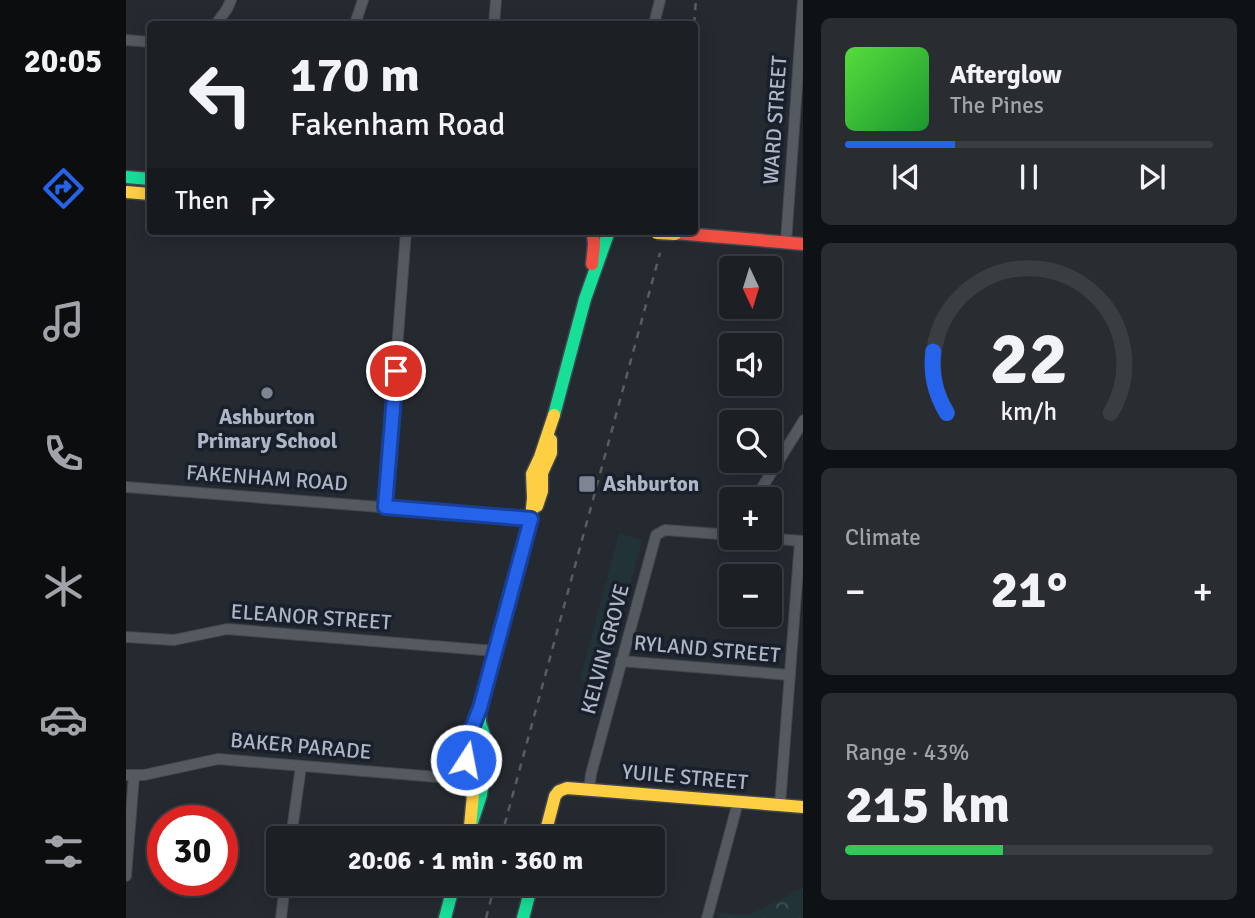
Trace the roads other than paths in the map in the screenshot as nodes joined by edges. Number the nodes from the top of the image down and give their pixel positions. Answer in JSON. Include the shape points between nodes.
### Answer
{"nodes":[{"id":1,"x":231,"y":0,"type":"edge"},
{"id":2,"x":363,"y":0,"type":"edge"},
{"id":3,"x":496,"y":0,"type":"edge"},
{"id":4,"x":654,"y":0,"type":"edge"},
{"id":5,"x":660,"y":0,"type":"edge"},
{"id":6,"x":803,"y":0,"type":"edge"},
{"id":7,"x":218,"y":21,"type":"edge"},
{"id":8,"x":356,"y":21,"type":"edge"},
{"id":9,"x":494,"y":21,"type":"edge"},
{"id":10,"x":653,"y":21,"type":"edge"},
{"id":11,"x":654,"y":21,"type":"edge"},
{"id":12,"x":126,"y":40,"type":"edge"},
{"id":13,"x":147,"y":42,"type":"edge"},
{"id":14,"x":126,"y":177,"type":"edge"},
{"id":15,"x":147,"y":179,"type":"edge"},
{"id":16,"x":126,"y":192,"type":"edge"},
{"id":17,"x":147,"y":194,"type":"edge"},
{"id":18,"x":406,"y":235,"type":"edge"},
{"id":19,"x":593,"y":235,"type":"edge"},
{"id":20,"x":608,"y":235,"type":"edge"},
{"id":21,"x":698,"y":235,"type":"edge"},
{"id":22,"x":786,"y":242,"type":"junction"},
{"id":23,"x":803,"y":244,"type":"edge"},
{"id":24,"x":588,"y":289,"type":"junction"},
{"id":25,"x":803,"y":420,"type":"edge"},
{"id":26,"x":126,"y":487,"type":"edge"},
{"id":27,"x":762,"y":487,"type":"edge"},
{"id":28,"x":385,"y":507,"type":"junction"},
{"id":29,"x":531,"y":519,"type":"junction"},
{"id":30,"x":719,"y":534,"type":"edge"},
{"id":31,"x":782,"y":539,"type":"edge"},
{"id":32,"x":802,"y":541,"type":"edge"},
{"id":33,"x":126,"y":637,"type":"edge"},
{"id":34,"x":495,"y":651,"type":"junction"},
{"id":35,"x":621,"y":661,"type":"junction"},
{"id":36,"x":790,"y":675,"type":"junction"},
{"id":37,"x":480,"y":708,"type":"junction"},
{"id":38,"x":471,"y":738,"type":"junction"},
{"id":39,"x":301,"y":766,"type":"junction"},
{"id":40,"x":130,"y":775,"type":"edge"},
{"id":41,"x":447,"y":778,"type":"junction"},
{"id":42,"x":479,"y":780,"type":"junction"},
{"id":43,"x":589,"y":790,"type":"junction"},
{"id":44,"x":738,"y":802,"type":"junction"},
{"id":45,"x":780,"y":806,"type":"junction"},
{"id":46,"x":803,"y":807,"type":"edge"},
{"id":47,"x":293,"y":826,"type":"edge"},
{"id":48,"x":470,"y":826,"type":"edge"},
{"id":49,"x":547,"y":826,"type":"edge"},
{"id":50,"x":126,"y":876,"type":"edge"},
{"id":51,"x":284,"y":896,"type":"edge"},
{"id":52,"x":451,"y":896,"type":"edge"},
{"id":53,"x":529,"y":896,"type":"edge"},
{"id":54,"x":281,"y":918,"type":"edge"},
{"id":55,"x":445,"y":918,"type":"edge"},
{"id":56,"x":523,"y":918,"type":"edge"},
{"id":57,"x":707,"y":918,"type":"edge"}],
"edges":[{"from":1,"to":7,"type":"street"},
{"from":2,"to":8,"type":"street"},
{"from":3,"to":9,"type":"street"},
{"from":4,"to":10,"type":"street"},
{"from":5,"to":11,"type":"street"},
{"from":6,"to":22,"type":"street","name":"WARD STREET"},
{"from":12,"to":13,"type":"street"},
{"from":14,"to":15,"type":"street"},
{"from":16,"to":17,"type":"street"},
{"from":18,"to":28,"type":"street"},
{"from":19,"to":24,"type":"street"},
{"from":20,"to":24,"type":"street"},
{"from":21,"to":22,"type":"street","bridge":true},
{"from":22,"to":23,"type":"street"},
{"from":24,"to":29,"type":"street","via":[[550,428],[551,453],[538,470],[540,497]]},
{"from":25,"to":27,"type":"street"},
{"from":26,"to":28,"type":"street","name":"FAKENHAM ROAD"},
{"from":28,"to":29,"type":"street","name":"FAKENHAM ROAD"},
{"from":29,"to":34,"type":"street"},
{"from":30,"to":35,"type":"street","name":"KELVIN GROVE","via":[[671,530],[656,535]]},
{"from":31,"to":32,"type":"street"},
{"from":32,"to":36,"type":"street"},
{"from":33,"to":34,"type":"street","name":"ELEANOR STREET","via":[[174,640],[227,629]]},
{"from":34,"to":37,"type":"street"},
{"from":35,"to":36,"type":"street","name":"RYLAND STREET"},
{"from":35,"to":43,"type":"street","name":"KELVIN GROVE"},
{"from":36,"to":45,"type":"street"},
{"from":37,"to":38,"type":"street"},
{"from":37,"to":42,"type":"street","via":[[488,747]]},
{"from":38,"to":41,"type":"street","via":[[462,771]]},
{"from":38,"to":42,"type":"street"},
{"from":39,"to":40,"type":"street","name":"BAKER PARADE","via":[[214,759]]},
{"from":39,"to":41,"type":"street","name":"BAKER PARADE"},
{"from":39,"to":47,"type":"street"},
{"from":40,"to":50,"type":"street"},
{"from":41,"to":42,"type":"street","name":"BAKER PARADE"},
{"from":42,"to":48,"type":"street","via":[[478,805]]},
{"from":43,"to":44,"type":"street","name":"YUILE STREET"},
{"from":43,"to":49,"type":"street","name":"YUILE STREET","via":[[562,789],[555,796]]},
{"from":44,"to":45,"type":"street","name":"YUILE STREET"},
{"from":44,"to":57,"type":"street"},
{"from":45,"to":46,"type":"street","name":"YUILE STREET"},
{"from":51,"to":54,"type":"street"},
{"from":52,"to":55,"type":"street"},
{"from":53,"to":56,"type":"street"}]}
